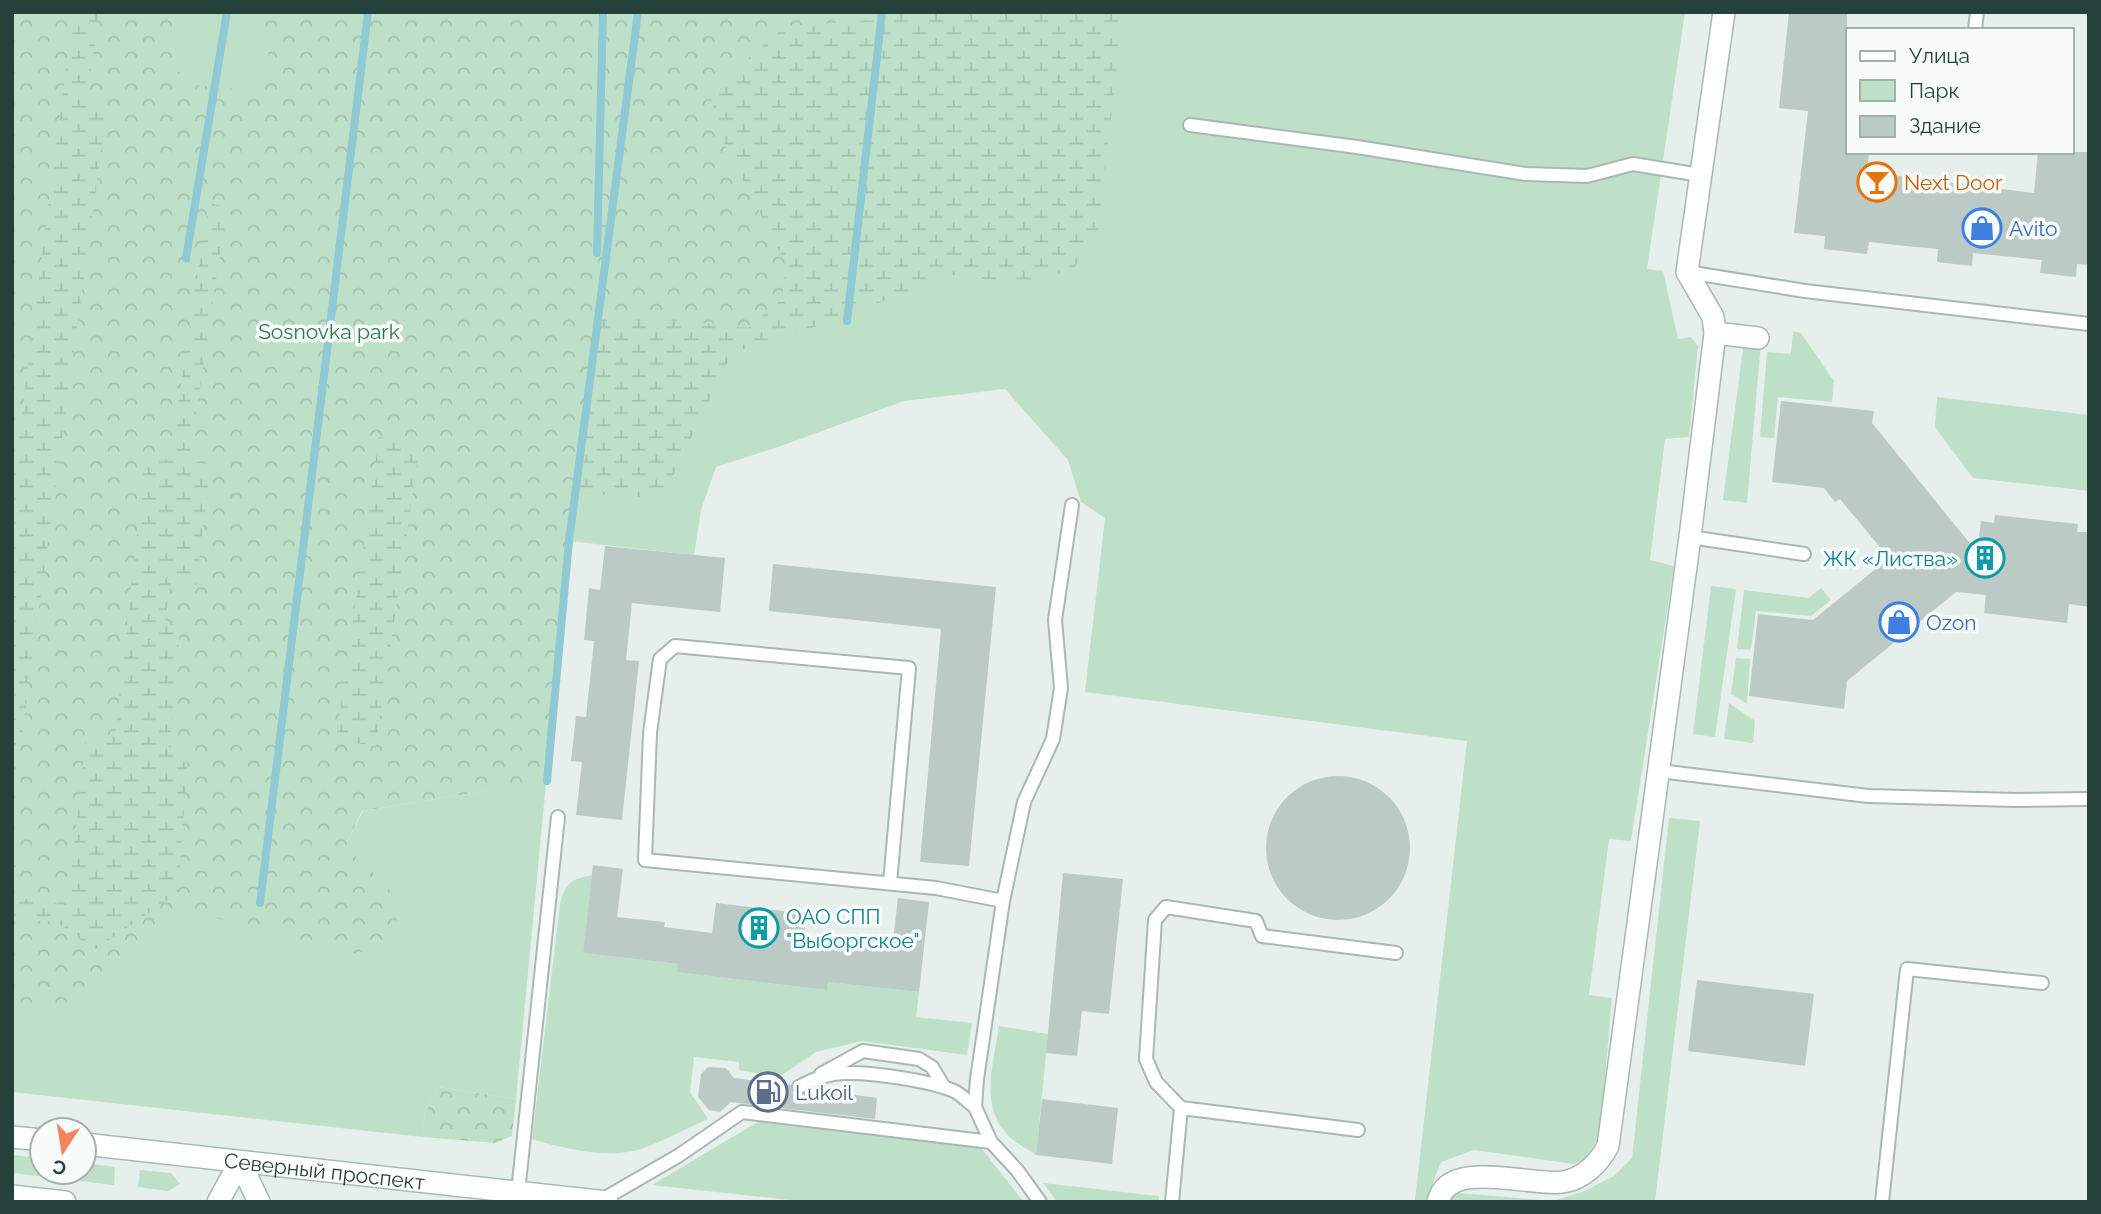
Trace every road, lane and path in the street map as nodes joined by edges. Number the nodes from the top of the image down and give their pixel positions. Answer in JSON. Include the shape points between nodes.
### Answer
{"nodes":[{"id":1,"x":1724,"y":12,"type":"edge"},
{"id":2,"x":1190,"y":125,"type":"dead end"},
{"id":3,"x":1700,"y":175,"type":"junction"},
{"id":4,"x":1687,"y":272,"type":"junction"},
{"id":5,"x":2089,"y":324,"type":"edge"},
{"id":6,"x":1715,"y":333,"type":"junction"},
{"id":7,"x":1761,"y":338,"type":"dead end"},
{"id":8,"x":1072,"y":505,"type":"dead end"},
{"id":9,"x":1690,"y":537,"type":"junction"},
{"id":10,"x":1804,"y":554,"type":"dead end"},
{"id":11,"x":1659,"y":771,"type":"junction"},
{"id":12,"x":2089,"y":799,"type":"edge"},
{"id":13,"x":558,"y":817,"type":"dead end"},
{"id":14,"x":890,"y":883,"type":"junction"},
{"id":15,"x":1003,"y":901,"type":"junction"},
{"id":16,"x":1396,"y":953,"type":"dead end"},
{"id":17,"x":2042,"y":983,"type":"dead end"},
{"id":18,"x":814,"y":1078,"type":"junction"},
{"id":19,"x":799,"y":1087,"type":"dead end"},
{"id":20,"x":944,"y":1087,"type":"junction"},
{"id":21,"x":975,"y":1107,"type":"junction"},
{"id":22,"x":1181,"y":1108,"type":"junction"},
{"id":23,"x":1358,"y":1130,"type":"dead end"},
{"id":24,"x":991,"y":1142,"type":"junction"},
{"id":25,"x":98,"y":1146,"type":"edge"},
{"id":26,"x":240,"y":1162,"type":"junction"},
{"id":27,"x":518,"y":1192,"type":"junction"},
{"id":28,"x":12,"y":1196,"type":"edge"},
{"id":29,"x":604,"y":1201,"type":"edge"},
{"id":30,"x":65,"y":1202,"type":"edge"},
{"id":31,"x":218,"y":1202,"type":"edge"},
{"id":32,"x":259,"y":1202,"type":"edge"},
{"id":33,"x":1040,"y":1202,"type":"edge"},
{"id":34,"x":1172,"y":1202,"type":"edge"},
{"id":35,"x":1438,"y":1202,"type":"edge"},
{"id":36,"x":1882,"y":1202,"type":"edge"}],
"edges":[{"from":1,"to":3,"type":"street"},
{"from":2,"to":3,"type":"lane","via":[[1525,174],[1587,176],[1633,164]]},
{"from":3,"to":4,"type":"street"},
{"from":4,"to":5,"type":"lane","via":[[1805,291]]},
{"from":4,"to":6,"type":"street","via":[[1713,317]]},
{"from":6,"to":7,"type":"street"},
{"from":6,"to":9,"type":"street"},
{"from":8,"to":15,"type":"lane","via":[[1055,620],[1061,688],[1053,739],[1024,802]]},
{"from":9,"to":10,"type":"lane"},
{"from":9,"to":11,"type":"street"},
{"from":11,"to":12,"type":"lane","via":[[1868,796]]},
{"from":11,"to":35,"type":"street","via":[[1608,1146],[1581,1176],[1562,1182],[1469,1177],[1450,1182]]},
{"from":13,"to":27,"type":"lane"},
{"from":14,"to":14,"type":"lane","via":[[645,860],[650,733],[660,659],[675,646],[909,668]]},
{"from":14,"to":15,"type":"lane"},
{"from":15,"to":21,"type":"lane"},
{"from":16,"to":22,"type":"lane","via":[[1262,936],[1256,921],[1166,907],[1155,920],[1146,1059],[1156,1082]]},
{"from":17,"to":36,"type":"lane","via":[[1907,969]]},
{"from":18,"to":19,"type":"lane"},
{"from":18,"to":20,"type":"lane","via":[[845,1073]]},
{"from":18,"to":20,"type":"lane","via":[[863,1051],[919,1059],[932,1067]]},
{"from":20,"to":21,"type":"lane"},
{"from":21,"to":24,"type":"lane"},
{"from":22,"to":23,"type":"lane"},
{"from":22,"to":34,"type":"lane"},
{"from":24,"to":29,"type":"lane","via":[[748,1109]]},
{"from":24,"to":33,"type":"lane"},
{"from":25,"to":26,"type":"street","name":"Северный проспект"},
{"from":26,"to":27,"type":"street","name":"Северный проспект"},
{"from":26,"to":31,"type":"street"},
{"from":26,"to":32,"type":"street"},
{"from":27,"to":29,"type":"street","name":"Северный проспект"},
{"from":28,"to":30,"type":"street"}]}
